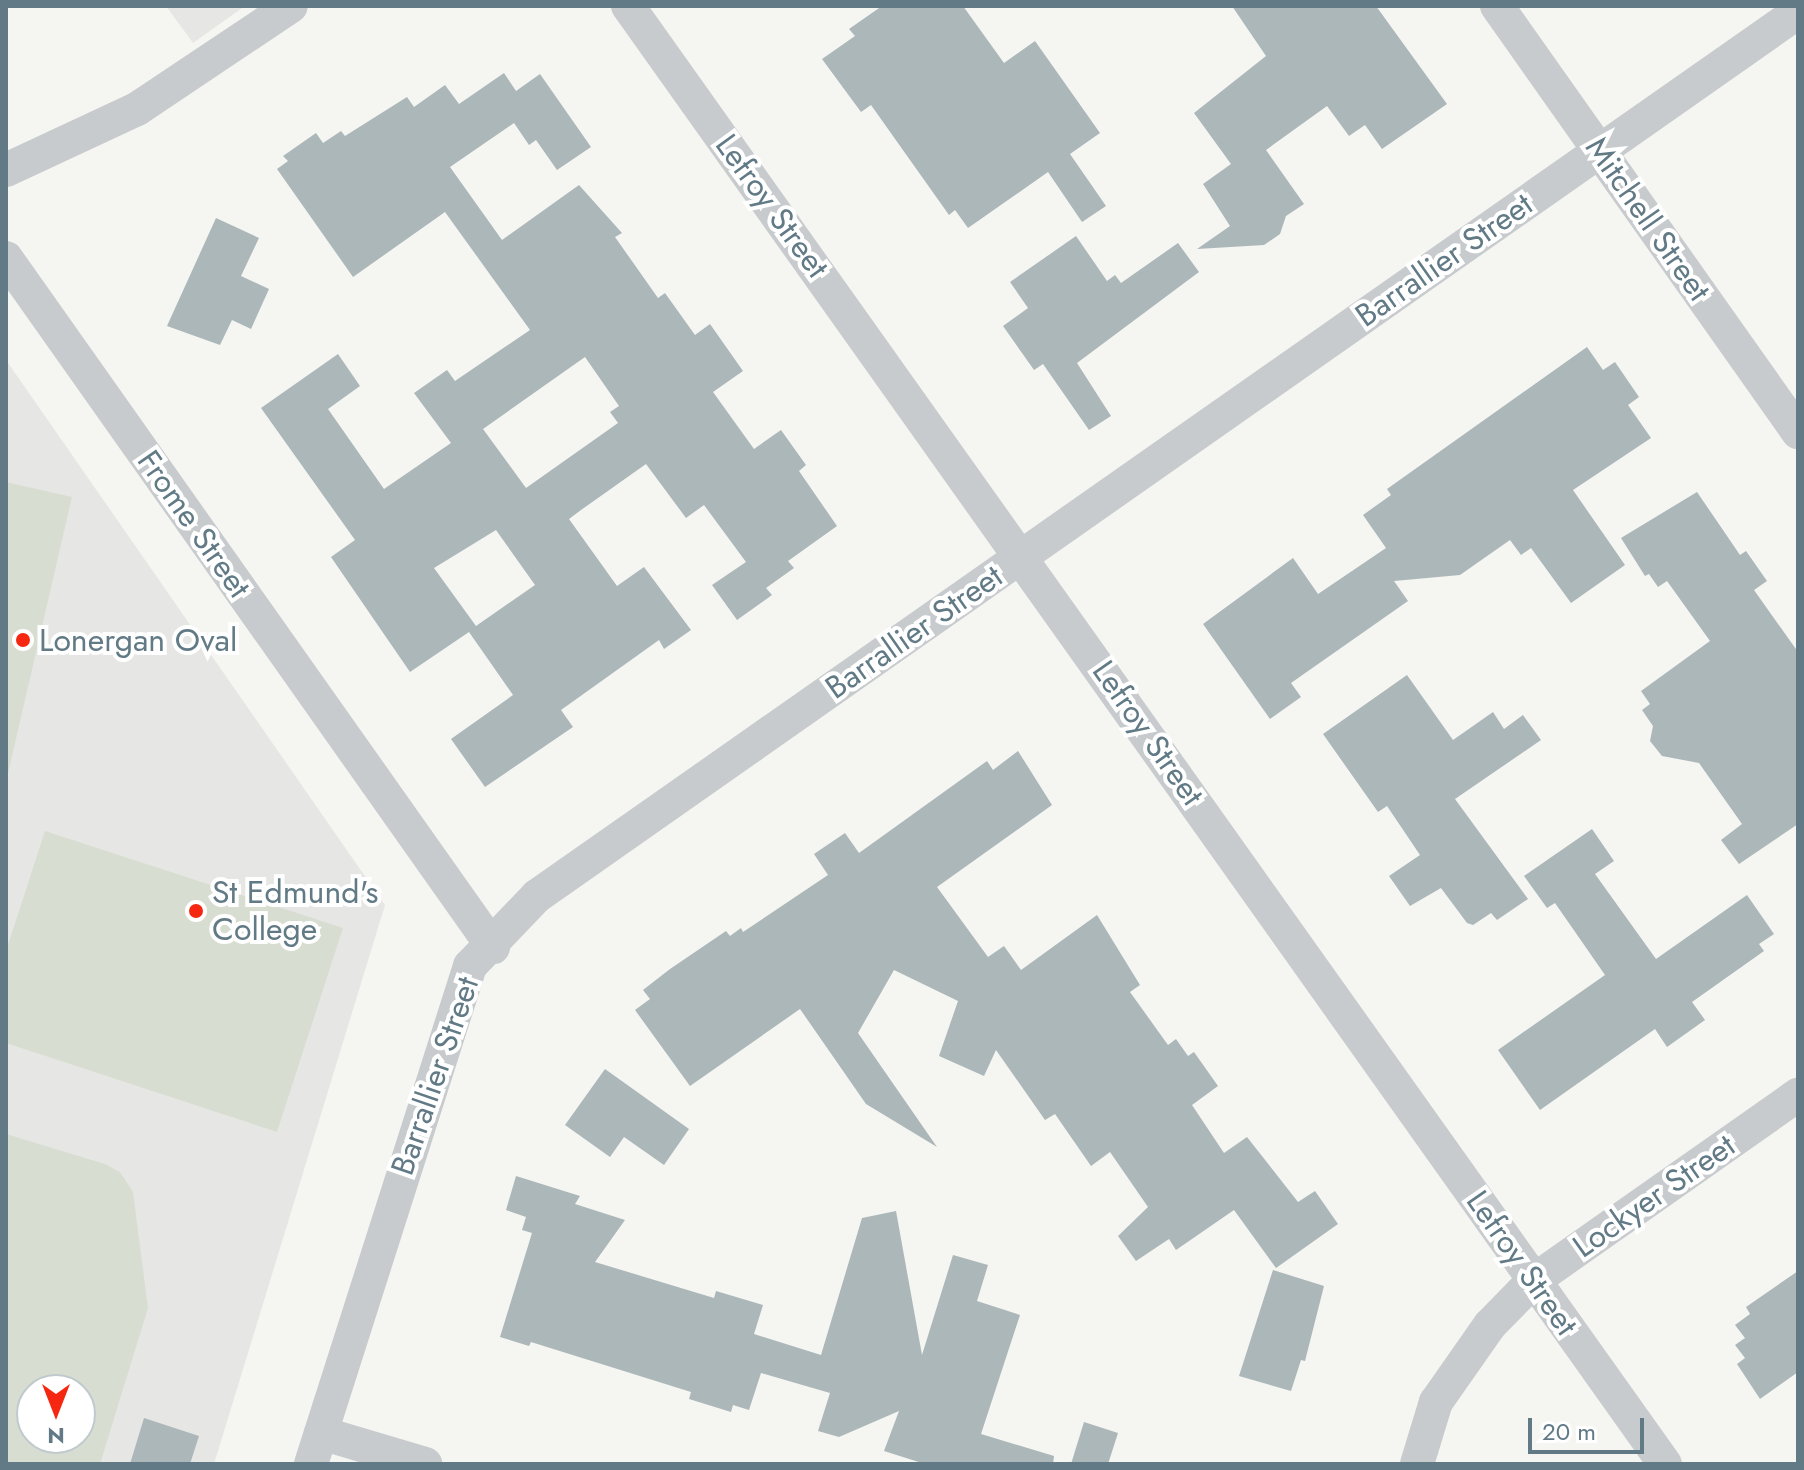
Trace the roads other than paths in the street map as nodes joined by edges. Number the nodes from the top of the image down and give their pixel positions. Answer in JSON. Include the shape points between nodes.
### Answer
{"nodes":[{"id":1,"x":291,"y":6,"type":"edge"},
{"id":2,"x":628,"y":6,"type":"edge"},
{"id":3,"x":1497,"y":6,"type":"edge"},
{"id":4,"x":1798,"y":12,"type":"edge"},
{"id":5,"x":1600,"y":151,"type":"junction"},
{"id":6,"x":6,"y":170,"type":"edge"},
{"id":7,"x":6,"y":258,"type":"edge"},
{"id":8,"x":1798,"y":432,"type":"edge"},
{"id":9,"x":1023,"y":556,"type":"junction"},
{"id":10,"x":493,"y":947,"type":"junction"},
{"id":11,"x":1798,"y":1095,"type":"edge"},
{"id":12,"x":1533,"y":1281,"type":"junction"},
{"id":13,"x":316,"y":1448,"type":"edge"},
{"id":14,"x":425,"y":1464,"type":"edge"},
{"id":15,"x":1417,"y":1464,"type":"edge"},
{"id":16,"x":1665,"y":1464,"type":"edge"}],
"edges":[{"from":1,"to":6,"type":"street","via":[[137,109]]},
{"from":2,"to":9,"type":"street","name":"Lefroy Street"},
{"from":3,"to":5,"type":"street","name":"Mitchell Street"},
{"from":4,"to":5,"type":"street","name":"Barrallier Street"},
{"from":5,"to":8,"type":"street","name":"Mitchell Street"},
{"from":5,"to":9,"type":"street","name":"Barrallier Street"},
{"from":7,"to":10,"type":"street","name":"Frome Street"},
{"from":9,"to":10,"type":"street","name":"Barrallier Street","via":[[537,896]]},
{"from":9,"to":12,"type":"street","name":"Lefroy Street"},
{"from":10,"to":13,"type":"street","name":"Barrallier Street","via":[[470,966],[443,1042]]},
{"from":11,"to":12,"type":"street","name":"Lockyer Street"},
{"from":12,"to":15,"type":"street","name":"Lockyer Street","via":[[1490,1325],[1436,1402]]},
{"from":12,"to":16,"type":"street","name":"Lefroy Street"},
{"from":13,"to":14,"type":"street"}]}
